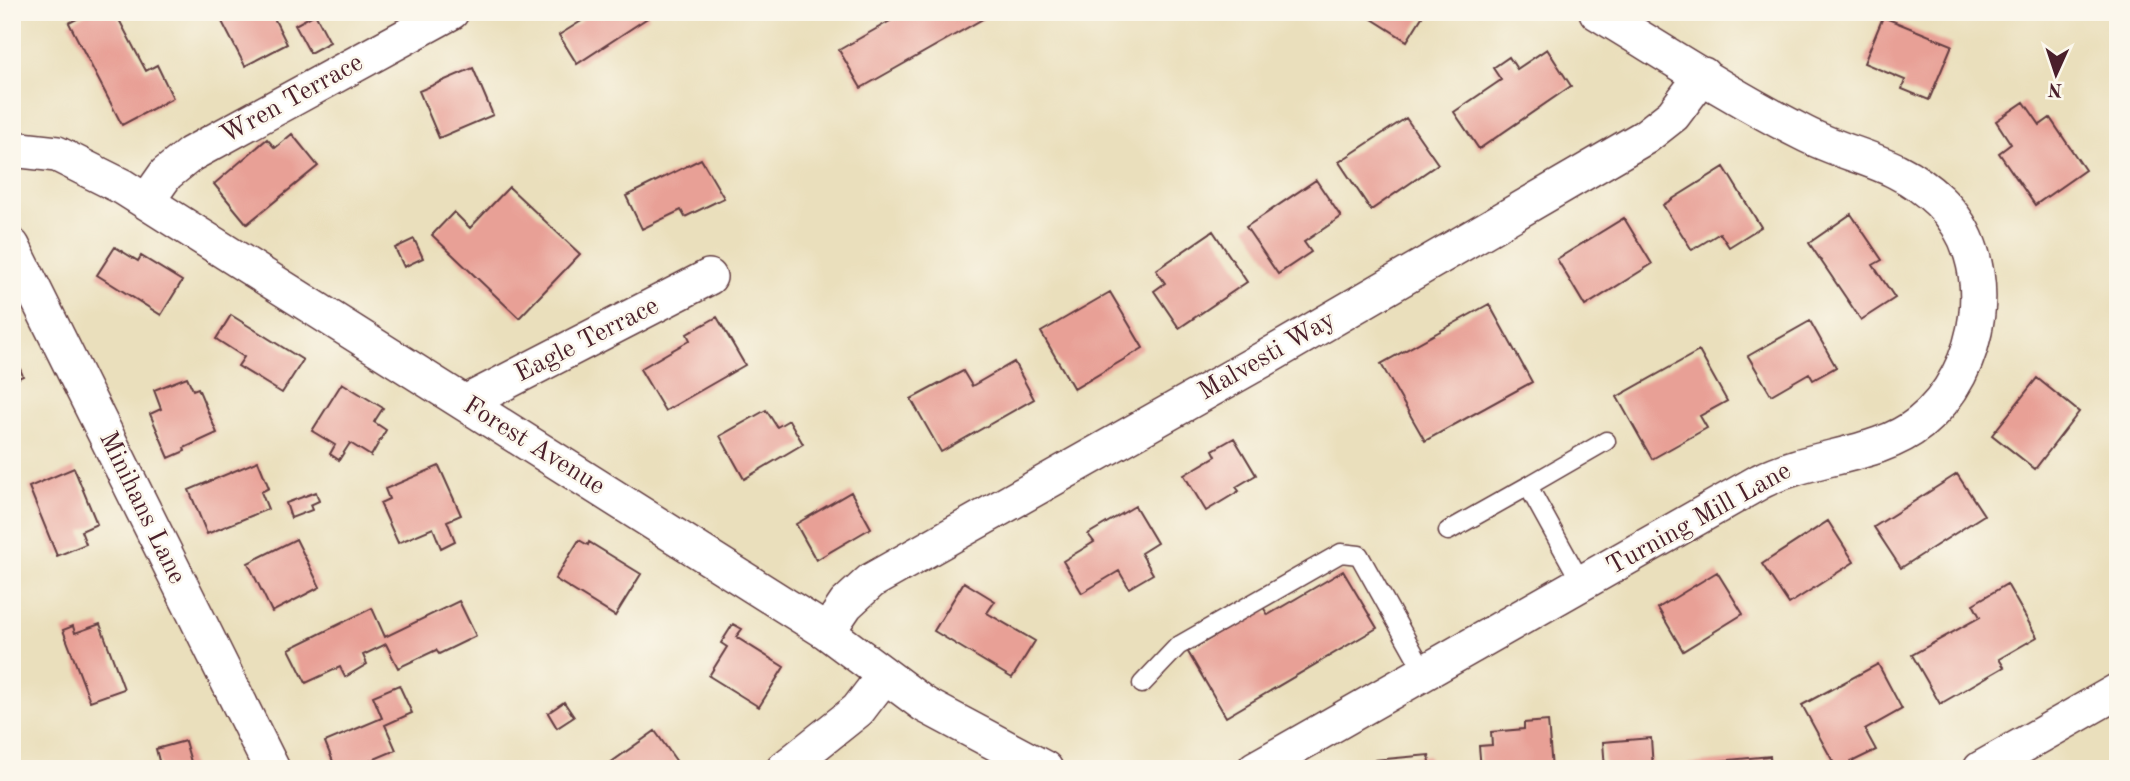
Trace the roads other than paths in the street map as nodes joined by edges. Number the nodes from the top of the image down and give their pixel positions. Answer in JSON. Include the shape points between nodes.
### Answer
{"nodes":[{"id":1,"x":451,"y":12,"type":"edge"},
{"id":2,"x":1597,"y":12,"type":"edge"},
{"id":3,"x":1703,"y":75,"type":"junction"},
{"id":4,"x":12,"y":149,"type":"edge"},
{"id":5,"x":147,"y":201,"type":"junction"},
{"id":6,"x":14,"y":254,"type":"edge"},
{"id":7,"x":709,"y":277,"type":"dead end"},
{"id":8,"x":465,"y":403,"type":"junction"},
{"id":9,"x":1606,"y":441,"type":"dead end"},
{"id":10,"x":1528,"y":486,"type":"junction"},
{"id":11,"x":1448,"y":531,"type":"dead end"},
{"id":12,"x":1583,"y":584,"type":"junction"},
{"id":13,"x":827,"y":632,"type":"junction"},
{"id":14,"x":1425,"y":673,"type":"junction"},
{"id":15,"x":884,"y":677,"type":"junction"},
{"id":16,"x":1142,"y":684,"type":"dead end"},
{"id":17,"x":2118,"y":691,"type":"edge"},
{"id":18,"x":272,"y":769,"type":"edge"},
{"id":19,"x":784,"y":769,"type":"edge"},
{"id":20,"x":1045,"y":769,"type":"edge"},
{"id":21,"x":1255,"y":769,"type":"edge"},
{"id":22,"x":1981,"y":769,"type":"edge"}],
"edges":[{"from":1,"to":5,"type":"street","name":"Wren Terrace","via":[[191,154],[166,174]]},
{"from":2,"to":3,"type":"street"},
{"from":3,"to":12,"type":"street","name":"Turning Mill Lane","via":[[1817,140],[1888,165],[1942,204],[1966,242],[1973,265],[1975,333],[1960,374],[1918,425],[1880,445],[1783,470]]},
{"from":3,"to":13,"type":"street","name":"Malvesti Way","via":[[1673,115],[1645,137],[871,581],[846,604]]},
{"from":4,"to":5,"type":"street","name":"Forest Avenue","via":[[57,154]]},
{"from":5,"to":8,"type":"street","name":"Forest Avenue"},
{"from":6,"to":18,"type":"street","name":"Minihans Lane"},
{"from":7,"to":8,"type":"street","name":"Eagle Terrace"},
{"from":8,"to":13,"type":"street","name":"Forest Avenue"},
{"from":9,"to":10,"type":"lane"},
{"from":10,"to":11,"type":"lane"},
{"from":10,"to":12,"type":"lane"},
{"from":12,"to":14,"type":"street","name":"Turning Mill Lane"},
{"from":13,"to":15,"type":"street","name":"Forest Avenue"},
{"from":14,"to":16,"type":"lane","via":[[1359,555],[1341,553],[1178,646]]},
{"from":14,"to":21,"type":"street","name":"Turning Mill Lane"},
{"from":15,"to":19,"type":"street","via":[[858,709]]},
{"from":15,"to":20,"type":"street","name":"Forest Avenue","via":[[946,718]]},
{"from":17,"to":22,"type":"street"}]}
